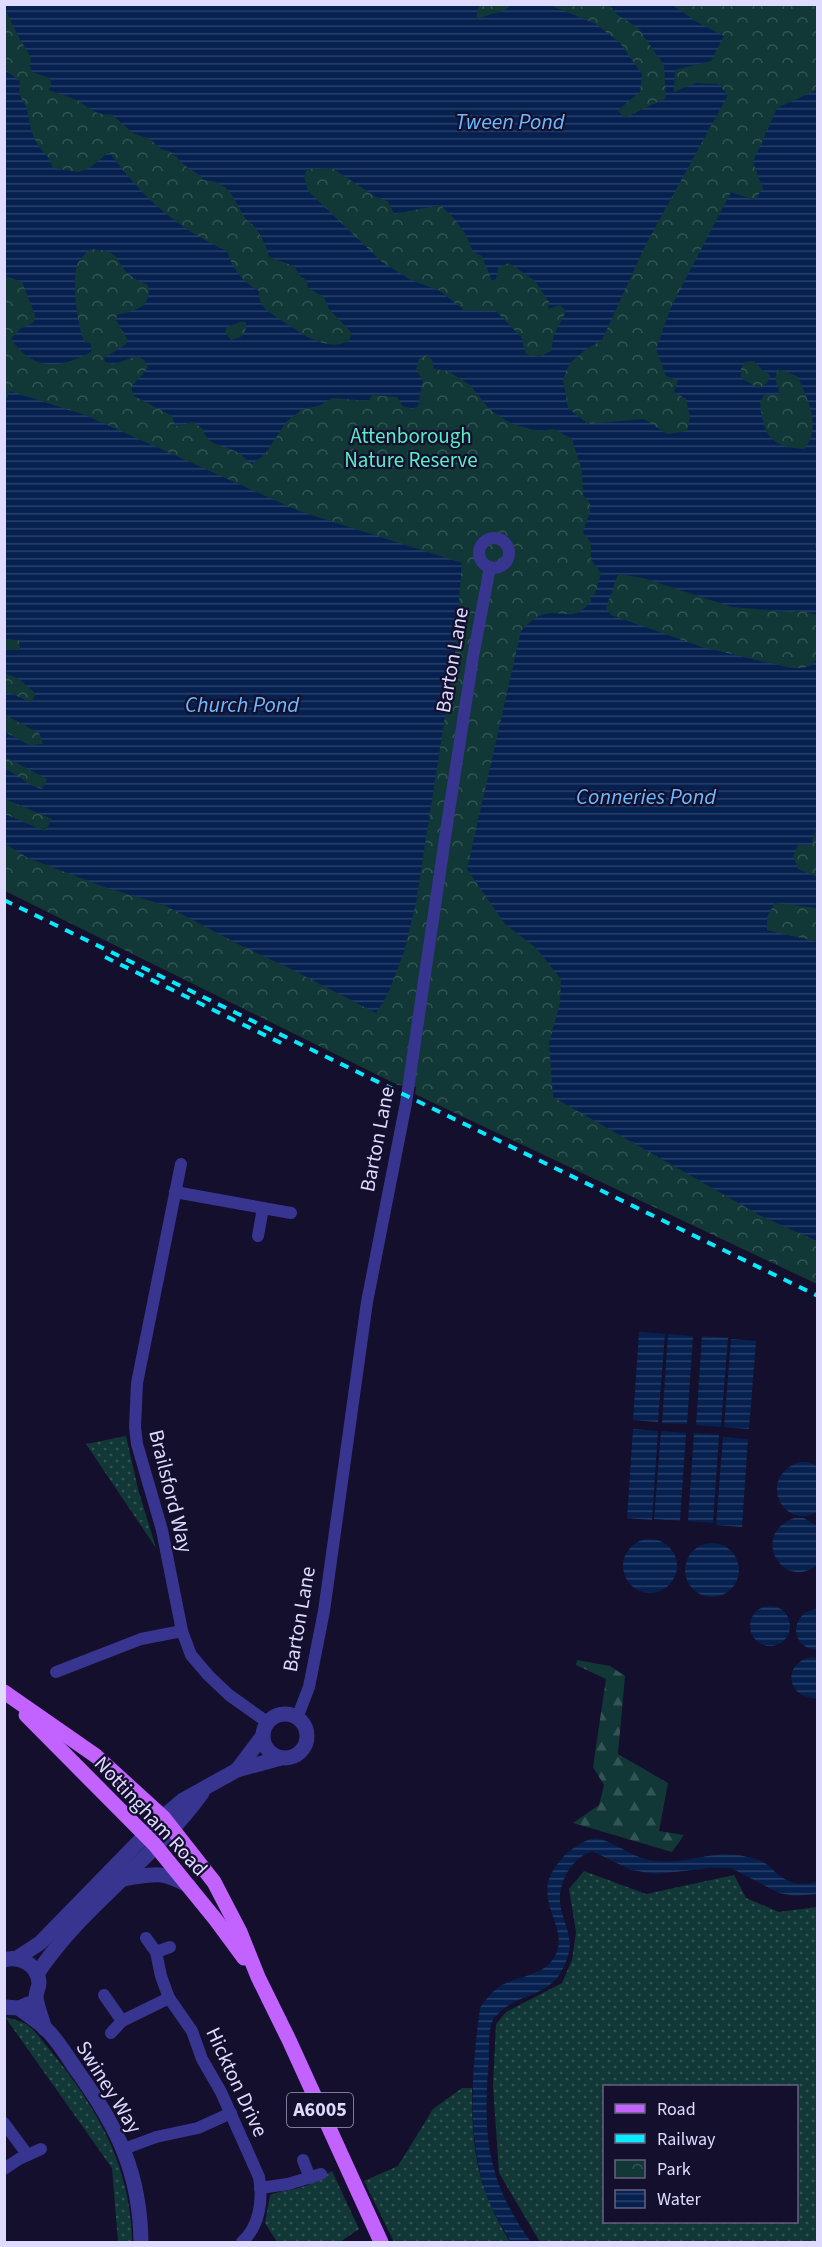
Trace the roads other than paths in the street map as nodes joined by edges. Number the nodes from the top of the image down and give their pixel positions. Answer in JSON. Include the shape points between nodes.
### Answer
{"nodes":[{"id":1,"x":490,"y":567,"type":"dead end"},
{"id":2,"x":181,"y":1164,"type":"dead end"},
{"id":3,"x":175,"y":1192,"type":"junction"},
{"id":4,"x":263,"y":1208,"type":"junction"},
{"id":5,"x":291,"y":1213,"type":"dead end"},
{"id":6,"x":258,"y":1236,"type":"dead end"},
{"id":7,"x":182,"y":1631,"type":"junction"},
{"id":8,"x":56,"y":1672,"type":"dead end"},
{"id":9,"x":4,"y":1692,"type":"edge"},
{"id":10,"x":297,"y":1718,"type":"junction"},
{"id":11,"x":265,"y":1729,"type":"junction"},
{"id":12,"x":281,"y":1758,"type":"junction"},
{"id":13,"x":237,"y":1770,"type":"junction"},
{"id":14,"x":168,"y":1823,"type":"junction"},
{"id":15,"x":150,"y":1840,"type":"junction"},
{"id":16,"x":123,"y":1879,"type":"junction"},
{"id":17,"x":189,"y":1886,"type":"junction"},
{"id":18,"x":146,"y":1938,"type":"dead end"},
{"id":19,"x":170,"y":1947,"type":"dead end"},
{"id":20,"x":156,"y":1952,"type":"junction"},
{"id":21,"x":11,"y":1959,"type":"edge"},
{"id":22,"x":37,"y":1974,"type":"junction"},
{"id":23,"x":258,"y":1977,"type":"junction"},
{"id":24,"x":36,"y":1995,"type":"junction"},
{"id":25,"x":104,"y":1995,"type":"dead end"},
{"id":26,"x":169,"y":1998,"type":"junction"},
{"id":27,"x":12,"y":2008,"type":"edge"},
{"id":28,"x":122,"y":2021,"type":"junction"},
{"id":29,"x":45,"y":2029,"type":"junction"},
{"id":30,"x":111,"y":2033,"type":"dead end"},
{"id":31,"x":231,"y":2114,"type":"junction"},
{"id":32,"x":4,"y":2123,"type":"edge"},
{"id":33,"x":41,"y":2149,"type":"dead end"},
{"id":34,"x":124,"y":2149,"type":"junction"},
{"id":35,"x":27,"y":2154,"type":"junction"},
{"id":36,"x":303,"y":2160,"type":"dead end"},
{"id":37,"x":4,"y":2169,"type":"edge"},
{"id":38,"x":260,"y":2188,"type":"junction"},
{"id":39,"x":141,"y":2242,"type":"edge"},
{"id":40,"x":242,"y":2242,"type":"edge"},
{"id":41,"x":381,"y":2242,"type":"edge"}],
"edges":[{"from":1,"to":10,"type":"street","name":"Barton Lane","via":[[406,1103],[367,1302],[324,1611],[309,1687]]},
{"from":2,"to":3,"type":"street","name":"Brailsford Way"},
{"from":3,"to":4,"type":"street"},
{"from":3,"to":7,"type":"street","name":"Brailsford Way","via":[[137,1383],[135,1427],[141,1462],[162,1530]]},
{"from":4,"to":5,"type":"street"},
{"from":4,"to":6,"type":"street"},
{"from":7,"to":8,"type":"street","via":[[141,1640]]},
{"from":7,"to":11,"type":"street","name":"Brailsford Way","via":[[191,1655]]},
{"from":9,"to":14,"type":"main road","name":"Nottingham Road","number":"A6005","via":[[96,1756]]},
{"from":9,"to":15,"type":"main road","name":"Nottingham Road","number":"A6005"},
{"from":10,"to":11,"type":"street","via":[[278,1715]]},
{"from":10,"to":12,"type":"street","via":[[307,1733],[304,1746],[293,1756]]},
{"from":11,"to":12,"type":"street","via":[[265,1746]]},
{"from":11,"to":13,"type":"street"},
{"from":12,"to":13,"type":"street"},
{"from":13,"to":14,"type":"street","via":[[183,1800]]},
{"from":14,"to":15,"type":"street"},
{"from":14,"to":23,"type":"main road","name":"Nottingham Road","number":"A6005","via":[[214,1882]]},
{"from":15,"to":16,"type":"street"},
{"from":15,"to":17,"type":"main road","name":"Nottingham Road","number":"A6005"},
{"from":15,"to":21,"type":"street","via":[[40,1943]]},
{"from":16,"to":17,"type":"street","via":[[166,1875]]},
{"from":16,"to":22,"type":"street","via":[[63,1939]]},
{"from":17,"to":23,"type":"main road","name":"Nottingham Road","number":"A6005"},
{"from":18,"to":20,"type":"street","name":"Hickton Drive"},
{"from":19,"to":20,"type":"street"},
{"from":20,"to":26,"type":"street","name":"Hickton Drive"},
{"from":21,"to":22,"type":"street","via":[[29,1964]]},
{"from":22,"to":24,"type":"street","name":"Swiney Way"},
{"from":23,"to":41,"type":"main road","name":"Nottingham Road","number":"A6005"},
{"from":24,"to":27,"type":"street","name":"Swiney Way","via":[[29,2004]]},
{"from":24,"to":29,"type":"street","name":"Swiney Way"},
{"from":25,"to":28,"type":"street"},
{"from":26,"to":28,"type":"street"},
{"from":26,"to":31,"type":"street","name":"Hickton Drive","via":[[192,2031]]},
{"from":27,"to":29,"type":"street","name":"Swiney Way"},
{"from":28,"to":30,"type":"street"},
{"from":29,"to":34,"type":"street","name":"Swiney Way","via":[[96,2097]]},
{"from":31,"to":34,"type":"street","via":[[198,2128]]},
{"from":31,"to":38,"type":"street","name":"Hickton Drive","via":[[259,2177]]},
{"from":32,"to":35,"type":"street"},
{"from":33,"to":35,"type":"street"},
{"from":34,"to":39,"type":"street","name":"Swiney Way","via":[[136,2193]]},
{"from":35,"to":37,"type":"street"},
{"from":36,"to":38,"type":"street","via":[[315,2176]]},
{"from":38,"to":40,"type":"street","name":"Hickton Drive","via":[[258,2216]]}]}
